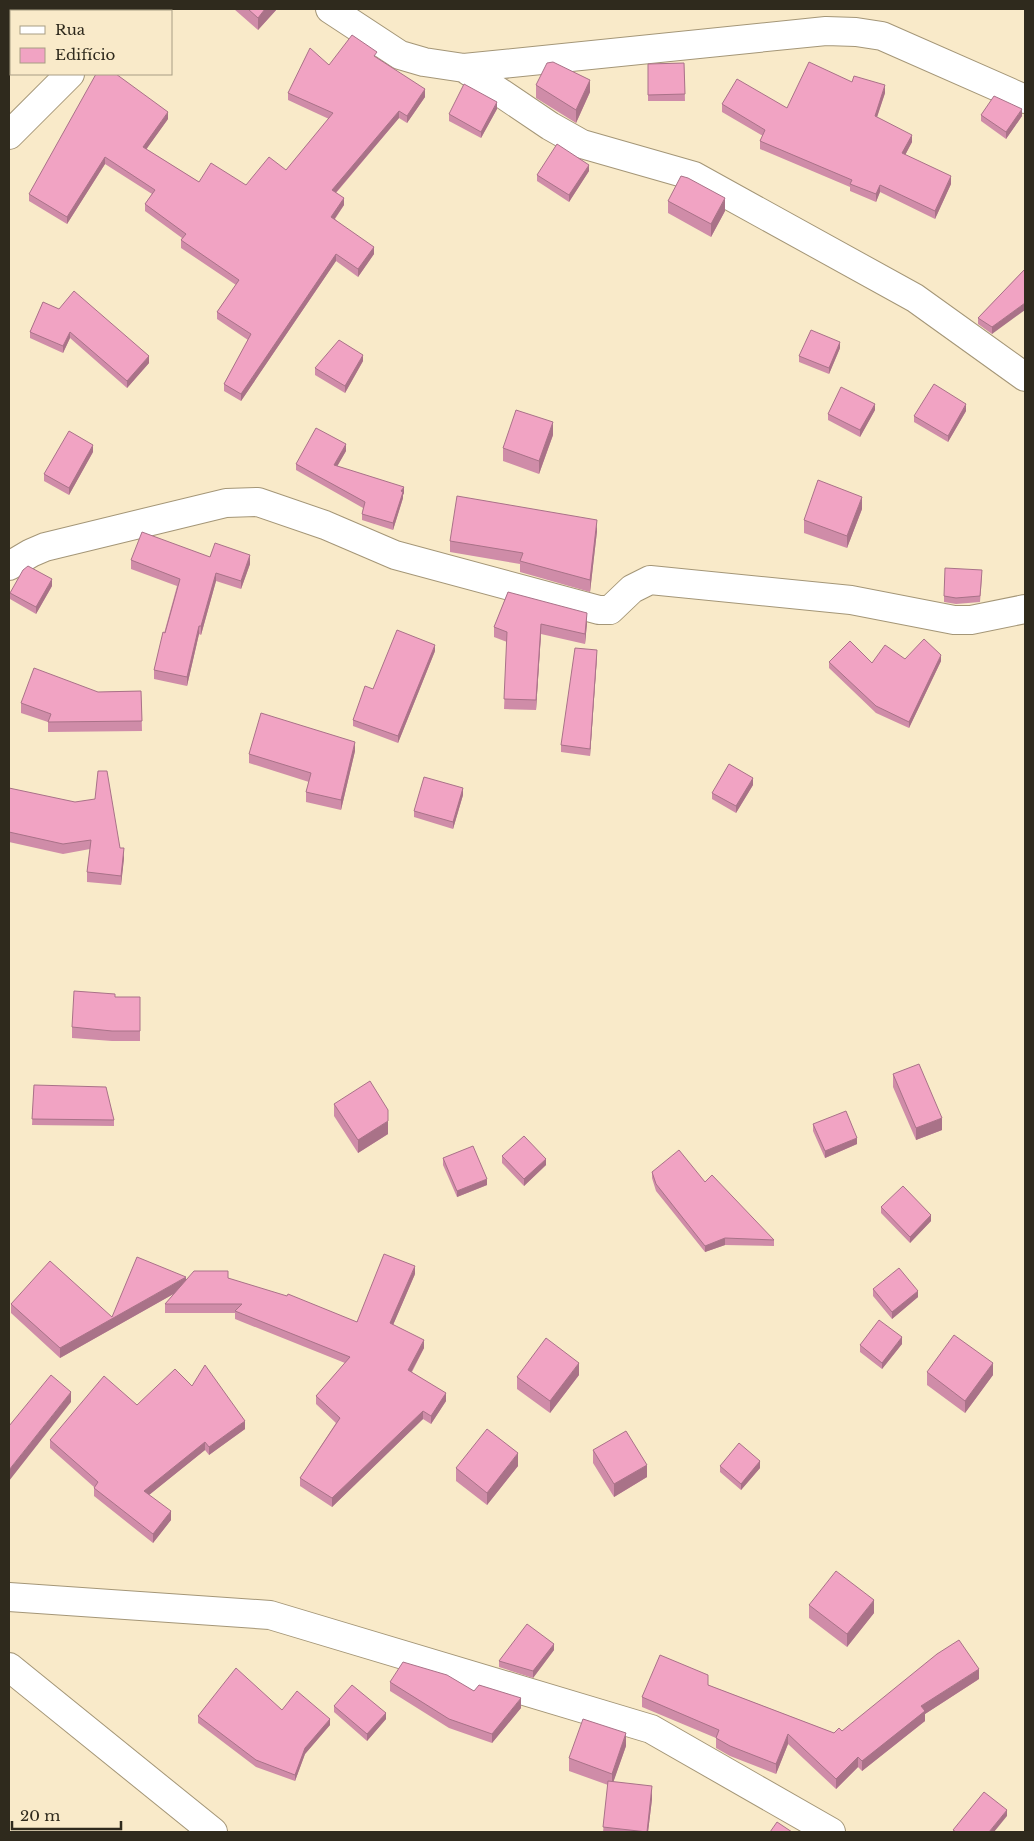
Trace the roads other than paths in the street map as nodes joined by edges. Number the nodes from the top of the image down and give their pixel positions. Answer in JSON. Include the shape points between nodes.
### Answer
{"nodes":[{"id":1,"x":330,"y":9,"type":"edge"},
{"id":2,"x":464,"y":68,"type":"junction"},
{"id":3,"x":69,"y":75,"type":"edge"},
{"id":4,"x":1025,"y":99,"type":"edge"},
{"id":5,"x":9,"y":135,"type":"edge"},
{"id":6,"x":1025,"y":377,"type":"edge"},
{"id":7,"x":9,"y":566,"type":"edge"},
{"id":8,"x":1025,"y":609,"type":"edge"},
{"id":9,"x":9,"y":1597,"type":"edge"},
{"id":10,"x":9,"y":1667,"type":"edge"},
{"id":11,"x":213,"y":1832,"type":"edge"},
{"id":12,"x":831,"y":1832,"type":"edge"}],
"edges":[{"from":1,"to":2,"type":"street","via":[[400,55]]},
{"from":2,"to":4,"type":"street","via":[[826,31],[856,32],[882,36]]},
{"from":2,"to":6,"type":"street","via":[[582,144],[702,180],[915,298]]},
{"from":3,"to":5,"type":"street"},
{"from":7,"to":8,"type":"street","via":[[45,547],[226,503],[258,502],[326,525],[395,555],[599,610],[610,610],[632,590],[650,580],[851,600],[954,620],[971,620]]},
{"from":9,"to":12,"type":"street","via":[[270,1615],[651,1729]]},
{"from":10,"to":11,"type":"street"}]}
